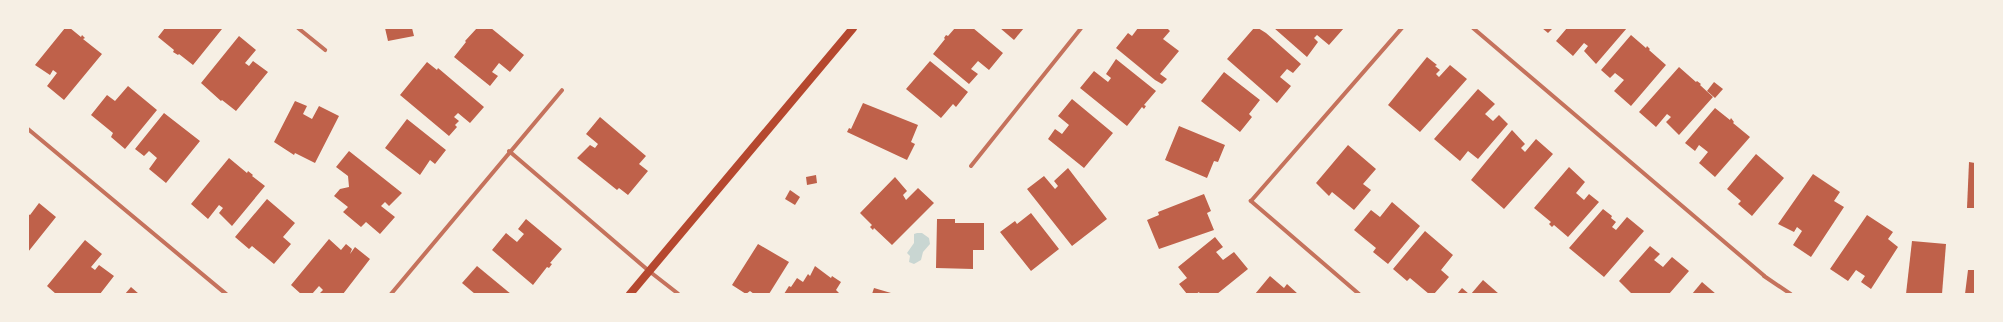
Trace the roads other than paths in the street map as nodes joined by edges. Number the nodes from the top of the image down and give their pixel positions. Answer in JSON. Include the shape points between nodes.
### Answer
{"nodes":[{"id":1,"x":298,"y":28,"type":"edge"},
{"id":2,"x":854,"y":28,"type":"edge"},
{"id":3,"x":1081,"y":28,"type":"edge"},
{"id":4,"x":1402,"y":28,"type":"edge"},
{"id":5,"x":1473,"y":28,"type":"edge"},
{"id":6,"x":325,"y":50,"type":"dead end"},
{"id":7,"x":562,"y":90,"type":"dead end"},
{"id":8,"x":28,"y":129,"type":"edge"},
{"id":9,"x":509,"y":151,"type":"junction"},
{"id":10,"x":970,"y":166,"type":"dead end"},
{"id":11,"x":649,"y":271,"type":"junction"},
{"id":12,"x":226,"y":294,"type":"edge"},
{"id":13,"x":391,"y":294,"type":"edge"},
{"id":14,"x":630,"y":294,"type":"edge"},
{"id":15,"x":678,"y":294,"type":"edge"},
{"id":16,"x":1359,"y":294,"type":"edge"},
{"id":17,"x":1791,"y":294,"type":"edge"}],
"edges":[{"from":1,"to":6,"type":"street"},
{"from":2,"to":11,"type":"main road"},
{"from":3,"to":10,"type":"street"},
{"from":4,"to":16,"type":"street","via":[[1251,201]]},
{"from":5,"to":17,"type":"street","via":[[1764,276]]},
{"from":7,"to":9,"type":"street"},
{"from":8,"to":12,"type":"street"},
{"from":9,"to":11,"type":"street"},
{"from":9,"to":13,"type":"street"},
{"from":11,"to":14,"type":"main road"},
{"from":11,"to":15,"type":"street"}]}
